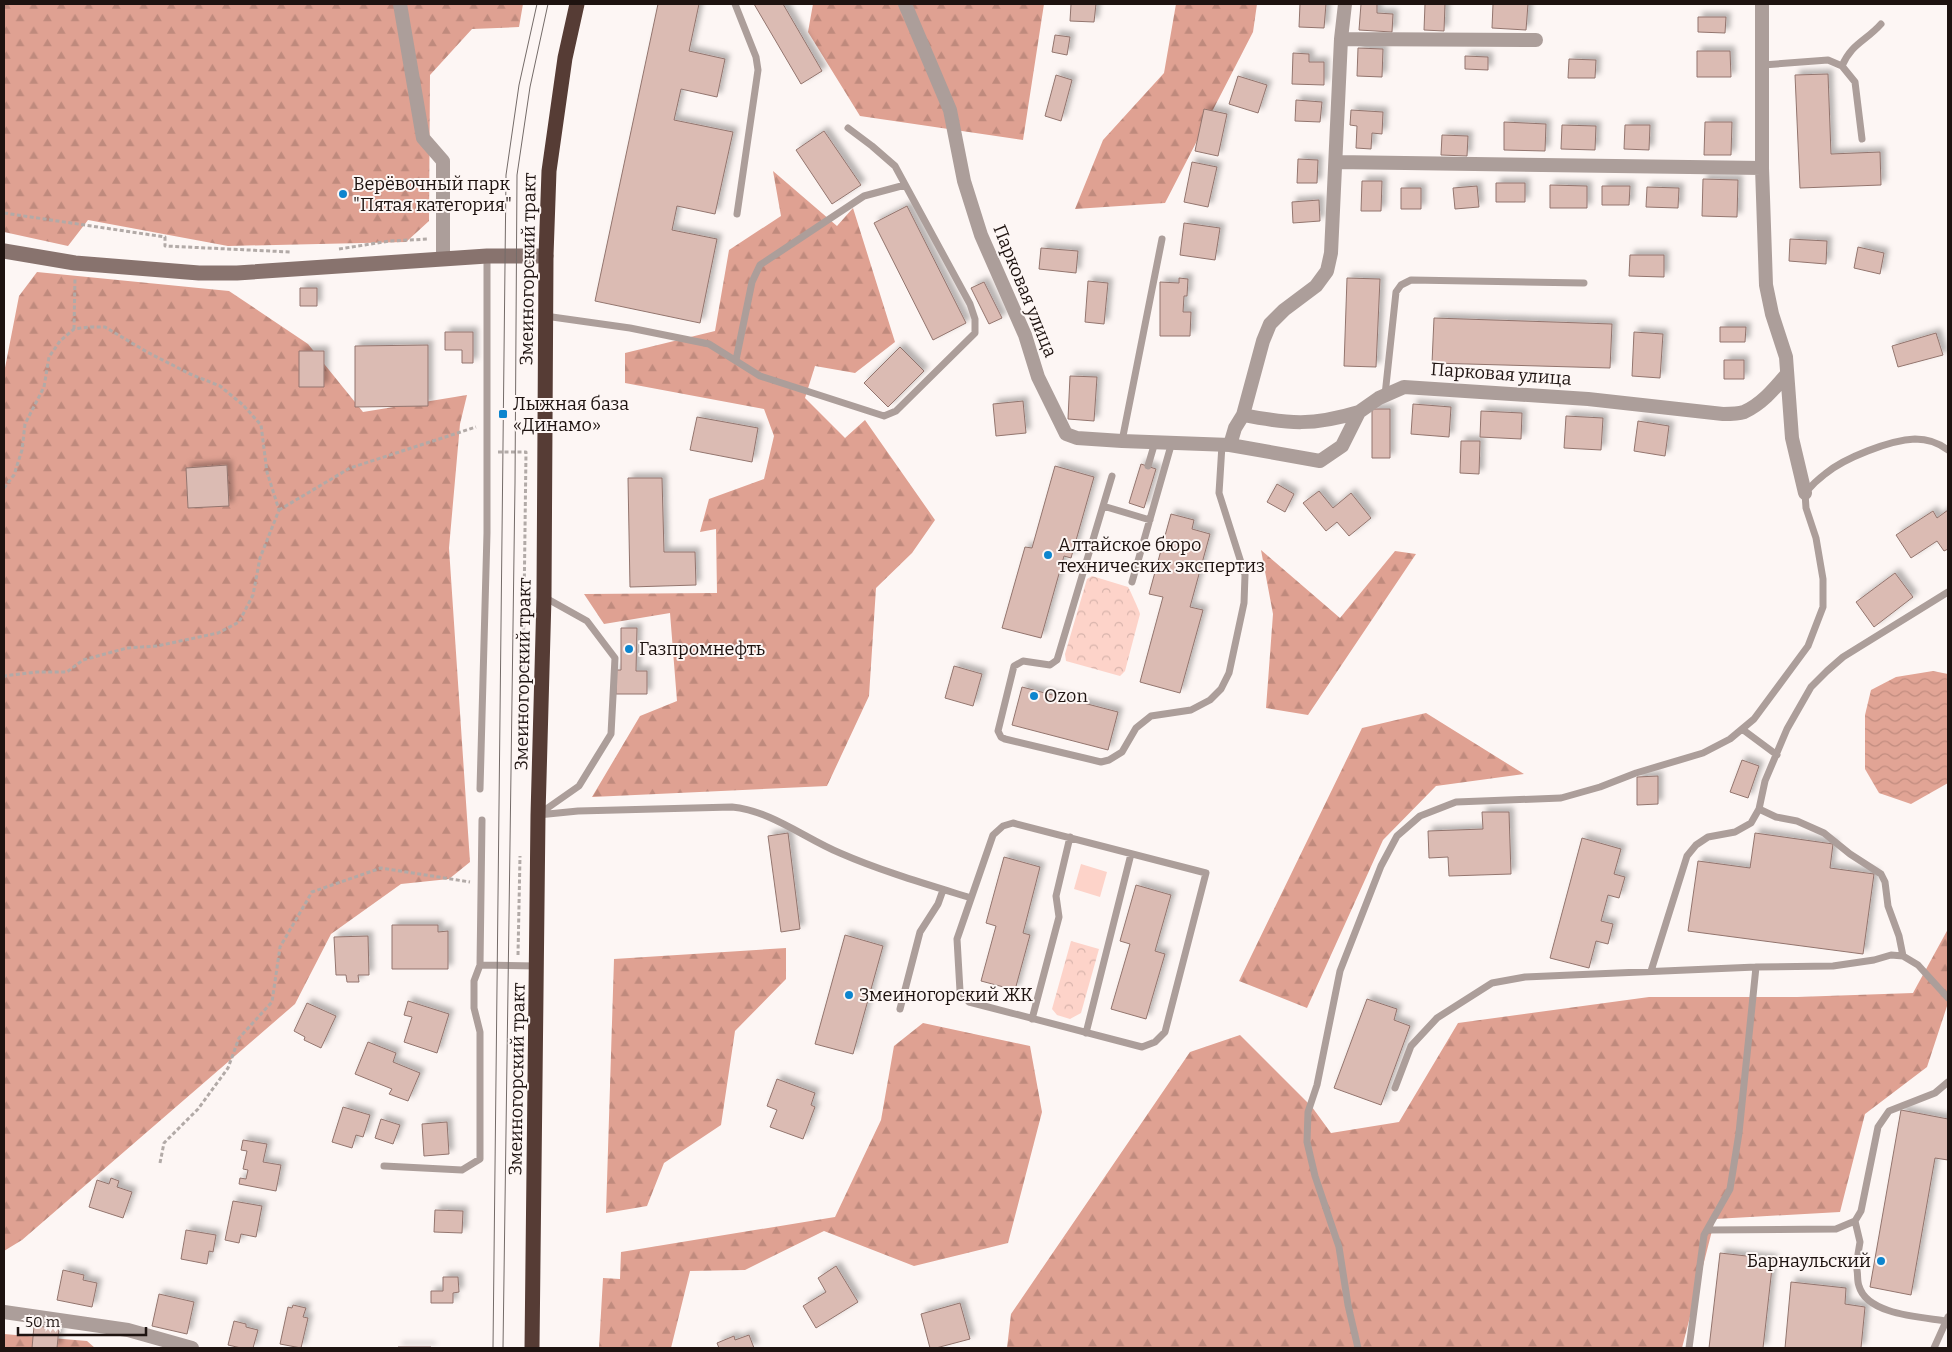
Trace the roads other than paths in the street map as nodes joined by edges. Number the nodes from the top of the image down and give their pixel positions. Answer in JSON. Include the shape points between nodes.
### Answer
{"nodes":[{"id":1,"x":400,"y":4,"type":"edge"},
{"id":2,"x":577,"y":4,"type":"edge"},
{"id":3,"x":735,"y":4,"type":"edge"},
{"id":4,"x":905,"y":4,"type":"edge"},
{"id":5,"x":1345,"y":4,"type":"edge"},
{"id":6,"x":1762,"y":4,"type":"edge"},
{"id":7,"x":1881,"y":24,"type":"dead end"},
{"id":8,"x":1341,"y":39,"type":"junction"},
{"id":9,"x":1536,"y":40,"type":"dead end"},
{"id":10,"x":1763,"y":65,"type":"junction"},
{"id":11,"x":1842,"y":66,"type":"junction"},
{"id":12,"x":848,"y":128,"type":"dead end"},
{"id":13,"x":1862,"y":139,"type":"dead end"},
{"id":14,"x":1336,"y":162,"type":"junction"},
{"id":15,"x":1762,"y":168,"type":"junction"},
{"id":16,"x":905,"y":185,"type":"junction"},
{"id":17,"x":737,"y":214,"type":"dead end"},
{"id":18,"x":1162,"y":238,"type":"dead end"},
{"id":19,"x":4,"y":251,"type":"edge"},
{"id":20,"x":487,"y":256,"type":"junction"},
{"id":21,"x":546,"y":256,"type":"junction"},
{"id":22,"x":443,"y":259,"type":"junction"},
{"id":23,"x":1584,"y":283,"type":"dead end"},
{"id":24,"x":544,"y":316,"type":"junction"},
{"id":25,"x":736,"y":360,"type":"junction"},
{"id":26,"x":1786,"y":374,"type":"junction"},
{"id":27,"x":1384,"y":395,"type":"junction"},
{"id":28,"x":1359,"y":412,"type":"junction"},
{"id":29,"x":1243,"y":415,"type":"junction"},
{"id":30,"x":1122,"y":441,"type":"junction"},
{"id":31,"x":1155,"y":442,"type":"junction"},
{"id":32,"x":1172,"y":442,"type":"junction"},
{"id":33,"x":1226,"y":445,"type":"junction"},
{"id":34,"x":1948,"y":450,"type":"edge"},
{"id":35,"x":1148,"y":466,"type":"dead end"},
{"id":36,"x":1112,"y":476,"type":"dead end"},
{"id":37,"x":1804,"y":493,"type":"junction"},
{"id":38,"x":1103,"y":506,"type":"junction"},
{"id":39,"x":1150,"y":520,"type":"junction"},
{"id":40,"x":1132,"y":582,"type":"dead end"},
{"id":41,"x":1948,"y":592,"type":"edge"},
{"id":42,"x":544,"y":597,"type":"junction"},
{"id":43,"x":1742,"y":729,"type":"junction"},
{"id":44,"x":1777,"y":755,"type":"junction"},
{"id":45,"x":480,"y":789,"type":"dead end"},
{"id":46,"x":1759,"y":809,"type":"junction"},
{"id":47,"x":538,"y":815,"type":"junction"},
{"id":48,"x":482,"y":820,"type":"dead end"},
{"id":49,"x":1070,"y":837,"type":"junction"},
{"id":50,"x":1131,"y":854,"type":"junction"},
{"id":51,"x":943,"y":890,"type":"junction"},
{"id":52,"x":971,"y":898,"type":"junction"},
{"id":53,"x":1903,"y":956,"type":"junction"},
{"id":54,"x":480,"y":965,"type":"junction"},
{"id":55,"x":537,"y":966,"type":"junction"},
{"id":56,"x":1756,"y":966,"type":"junction"},
{"id":57,"x":1651,"y":971,"type":"junction"},
{"id":58,"x":1948,"y":998,"type":"edge"},
{"id":59,"x":900,"y":1010,"type":"dead end"},
{"id":60,"x":1032,"y":1019,"type":"junction"},
{"id":61,"x":1086,"y":1033,"type":"junction"},
{"id":62,"x":1948,"y":1082,"type":"edge"},
{"id":63,"x":1395,"y":1088,"type":"dead end"},
{"id":64,"x":384,"y":1166,"type":"dead end"},
{"id":65,"x":1855,"y":1221,"type":"junction"},
{"id":66,"x":1708,"y":1230,"type":"junction"},
{"id":67,"x":1858,"y":1254,"type":"dead end"},
{"id":68,"x":1857,"y":1270,"type":"dead end"},
{"id":69,"x":4,"y":1312,"type":"edge"},
{"id":70,"x":1947,"y":1319,"type":"edge"},
{"id":71,"x":192,"y":1348,"type":"edge"},
{"id":72,"x":532,"y":1348,"type":"edge"},
{"id":73,"x":1358,"y":1348,"type":"edge"},
{"id":74,"x":1689,"y":1348,"type":"edge"},
{"id":75,"x":1934,"y":1348,"type":"edge"}],
"edges":[{"from":1,"to":22,"type":"street","via":[[423,138],[443,162]]},
{"from":2,"to":21,"type":"highway","name":"Змеиногорский тракт","via":[[565,58],[549,171]]},
{"from":3,"to":17,"type":"lane","via":[[758,70]]},
{"from":4,"to":30,"type":"street","name":"Парковая улица","via":[[950,110],[964,181],[981,235],[1025,335],[1038,377],[1060,422],[1066,434],[1077,438]]},
{"from":5,"to":8,"type":"street"},
{"from":6,"to":10,"type":"street"},
{"from":7,"to":11,"type":"lane","via":[[1847,54]]},
{"from":8,"to":9,"type":"street"},
{"from":8,"to":14,"type":"street"},
{"from":10,"to":11,"type":"lane","via":[[1828,60]]},
{"from":10,"to":15,"type":"street"},
{"from":11,"to":13,"type":"lane","via":[[1855,82]]},
{"from":12,"to":16,"type":"lane","via":[[895,166]]},
{"from":14,"to":15,"type":"street"},
{"from":14,"to":29,"type":"street","via":[[1331,253],[1327,271],[1316,286],[1270,324]]},
{"from":15,"to":26,"type":"street","via":[[1766,285],[1786,357]]},
{"from":16,"to":25,"type":"lane","via":[[864,196],[760,266],[752,282]]},
{"from":16,"to":25,"type":"lane","via":[[970,304],[975,333],[896,411],[884,416],[760,376]]},
{"from":18,"to":30,"type":"lane"},
{"from":19,"to":22,"type":"street","via":[[75,263],[199,273]]},
{"from":20,"to":21,"type":"street"},
{"from":20,"to":22,"type":"street"},
{"from":20,"to":45,"type":"lane","via":[[487,533]]},
{"from":21,"to":24,"type":"highway","name":"Змеиногорский тракт"},
{"from":23,"to":27,"type":"lane","via":[[1412,280],[1401,284],[1396,292]]},
{"from":24,"to":25,"type":"lane","via":[[630,328],[709,344]]},
{"from":24,"to":42,"type":"highway","name":"Змеиногорский тракт"},
{"from":26,"to":27,"type":"street","name":"Парковая улица","via":[[1758,403],[1743,412],[1723,414],[1588,399],[1404,387]]},
{"from":26,"to":37,"type":"street","via":[[1792,438]]},
{"from":27,"to":28,"type":"street","name":"Парковая улица"},
{"from":28,"to":29,"type":"street","via":[[1306,423],[1281,423]]},
{"from":28,"to":33,"type":"street","name":"Парковая улица","via":[[1342,446],[1320,461]]},
{"from":29,"to":33,"type":"street"},
{"from":30,"to":31,"type":"street","name":"Парковая улица"},
{"from":31,"to":32,"type":"street","name":"Парковая улица"},
{"from":31,"to":35,"type":"lane"},
{"from":32,"to":33,"type":"street","name":"Парковая улица"},
{"from":32,"to":39,"type":"lane"},
{"from":33,"to":38,"type":"lane","via":[[1219,493],[1245,575],[1244,603],[1229,673],[1221,689],[1210,700],[1191,710],[1150,716],[1136,728],[1118,756],[1101,762],[1005,739],[998,731],[1014,666],[1023,660],[1050,665],[1057,660]]},
{"from":34,"to":37,"type":"lane","via":[[1939,443],[1915,439],[1884,445],[1825,473]]},
{"from":36,"to":38,"type":"lane"},
{"from":37,"to":43,"type":"lane","via":[[1823,579],[1823,607],[1808,646],[1754,719]]},
{"from":38,"to":39,"type":"lane"},
{"from":39,"to":40,"type":"lane"},
{"from":41,"to":44,"type":"lane","via":[[1843,657],[1827,671],[1811,688],[1787,729]]},
{"from":42,"to":47,"type":"highway","name":"Змеиногорский тракт"},
{"from":42,"to":47,"type":"lane","via":[[587,621],[615,658],[611,734],[579,786]]},
{"from":43,"to":44,"type":"lane"},
{"from":43,"to":73,"type":"lane","via":[[1730,739],[1702,752],[1561,798],[1456,802],[1420,816],[1397,836],[1380,866],[1340,971],[1317,1085],[1308,1112],[1307,1142],[1339,1247]]},
{"from":44,"to":46,"type":"lane","via":[[1765,781]]},
{"from":46,"to":53,"type":"lane","via":[[1776,818],[1797,821],[1824,833],[1881,874]]},
{"from":46,"to":57,"type":"lane","via":[[1751,823],[1735,832],[1708,837],[1688,856]]},
{"from":47,"to":51,"type":"lane","via":[[616,810],[749,809],[840,853]]},
{"from":47,"to":55,"type":"highway","name":"Змеиногорский тракт"},
{"from":48,"to":54,"type":"lane"},
{"from":49,"to":50,"type":"lane"},
{"from":49,"to":52,"type":"lane","via":[[1013,824],[998,829]]},
{"from":49,"to":60,"type":"lane","via":[[1056,896],[1059,917]]},
{"from":50,"to":61,"type":"lane"},
{"from":50,"to":61,"type":"lane","via":[[1206,873],[1165,1032],[1155,1042],[1142,1046]]},
{"from":51,"to":52,"type":"lane"},
{"from":51,"to":59,"type":"lane","via":[[936,908],[922,928]]},
{"from":52,"to":60,"type":"lane","via":[[958,939],[962,995],[969,1002]]},
{"from":53,"to":56,"type":"lane","via":[[1891,955],[1833,966]]},
{"from":53,"to":58,"type":"lane","via":[[1918,965]]},
{"from":54,"to":55,"type":"lane"},
{"from":54,"to":64,"type":"lane","via":[[474,981],[474,1008],[480,1032],[480,1159],[462,1170]]},
{"from":55,"to":72,"type":"highway","name":"Змеиногорский тракт"},
{"from":56,"to":57,"type":"lane"},
{"from":56,"to":66,"type":"lane","via":[[1730,1189]]},
{"from":57,"to":63,"type":"lane","via":[[1525,977],[1492,983],[1437,1018],[1423,1033],[1411,1046]]},
{"from":60,"to":61,"type":"lane"},
{"from":62,"to":65,"type":"lane","via":[[1935,1093],[1896,1107],[1884,1116],[1878,1127],[1861,1211]]},
{"from":65,"to":66,"type":"lane","via":[[1836,1230]]},
{"from":65,"to":67,"type":"lane","via":[[1860,1242]]},
{"from":66,"to":74,"type":"lane","via":[[1704,1235]]},
{"from":68,"to":70,"type":"lane","via":[[1865,1298],[1876,1305],[1891,1312]]},
{"from":69,"to":71,"type":"street","via":[[128,1330]]},
{"from":70,"to":75,"type":"lane"}]}
